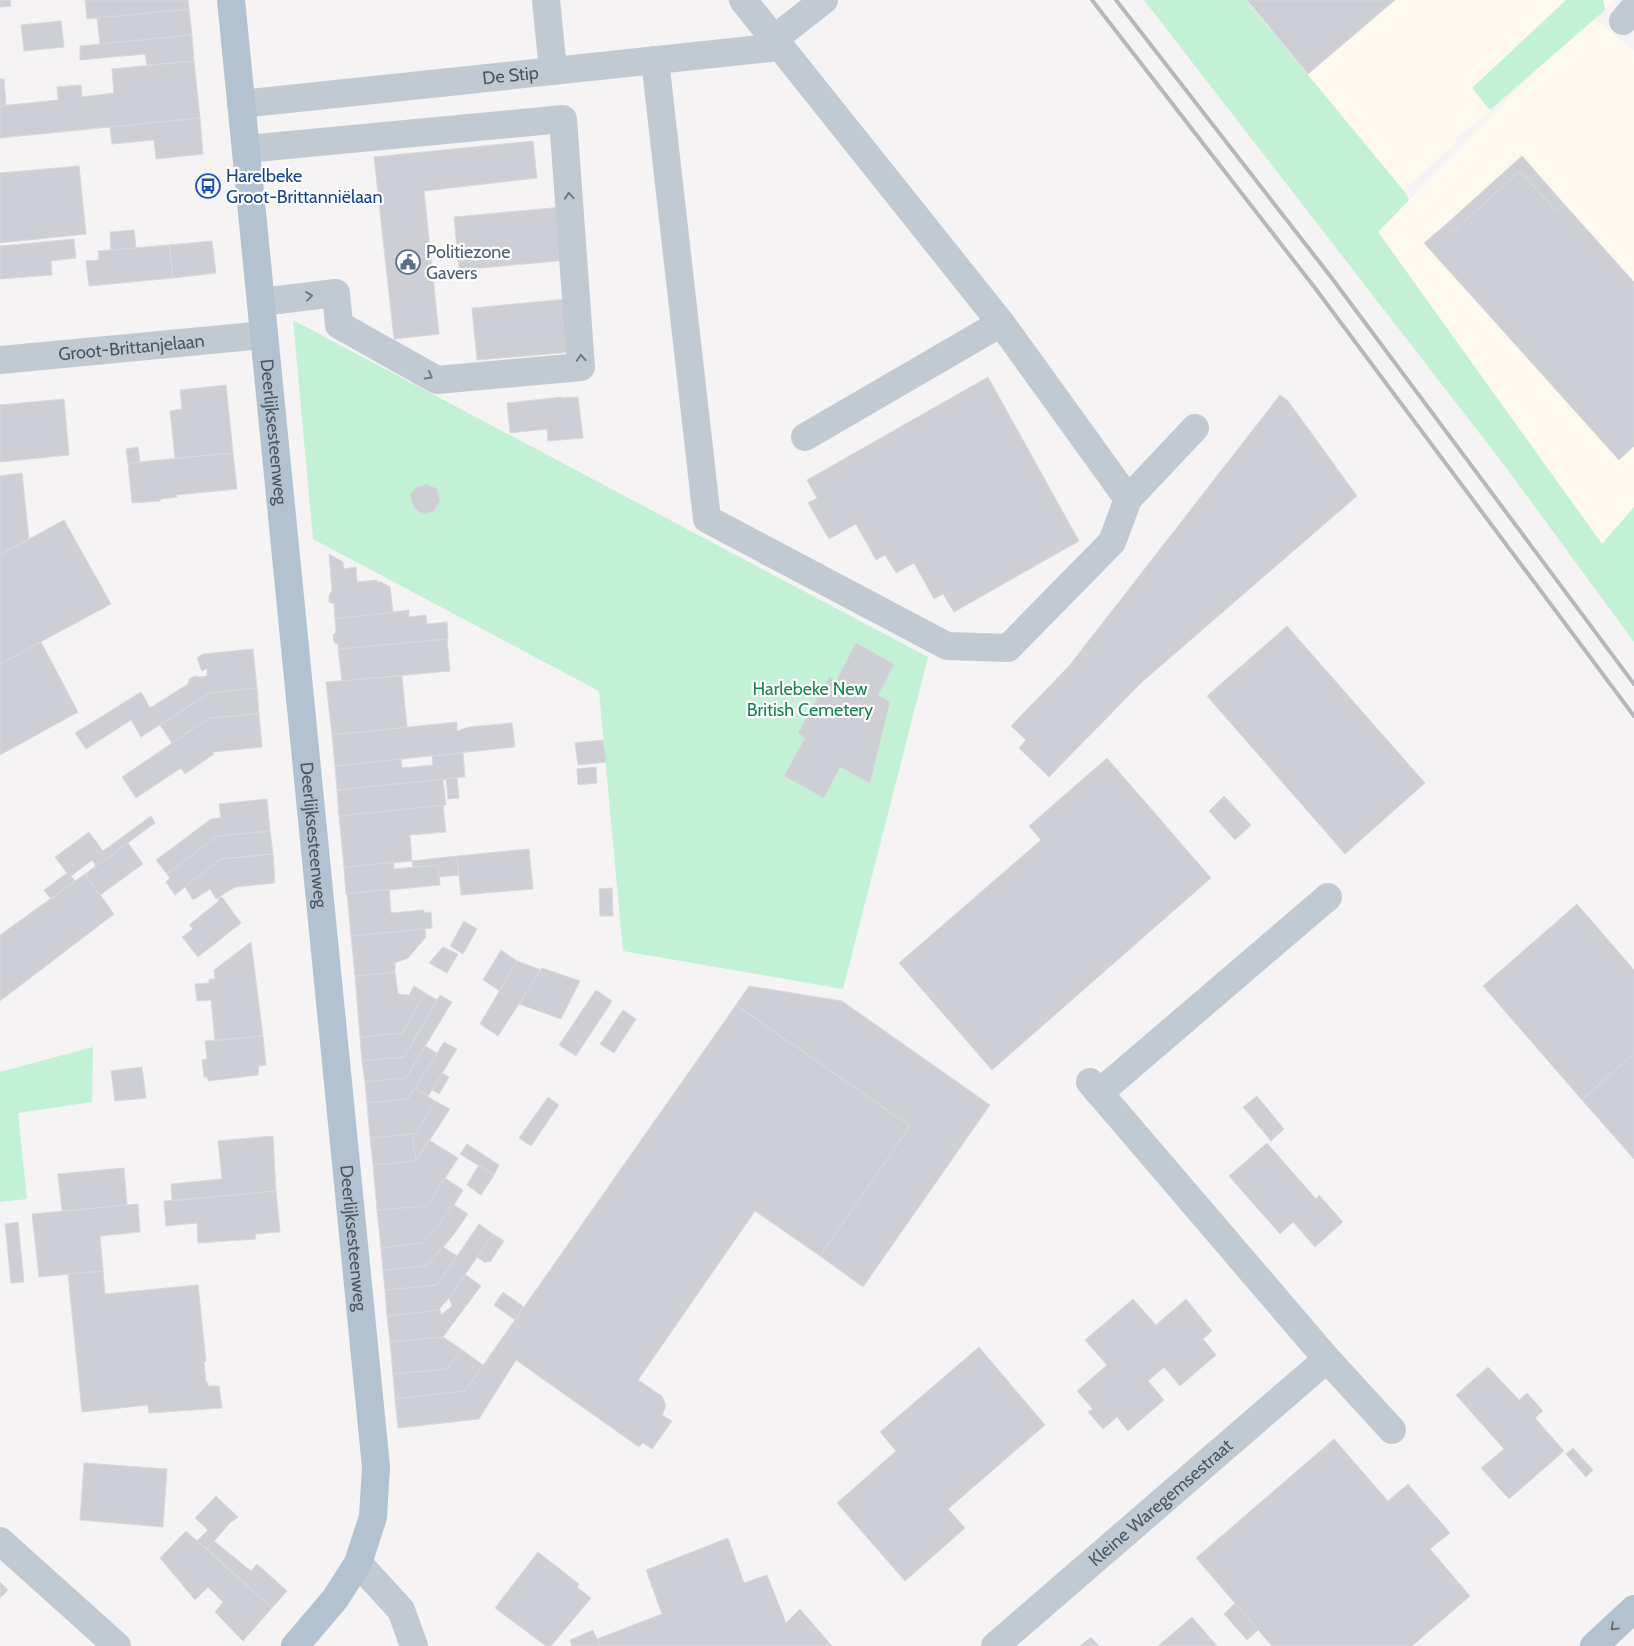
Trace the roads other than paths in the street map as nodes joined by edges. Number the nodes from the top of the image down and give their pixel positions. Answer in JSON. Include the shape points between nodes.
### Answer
{"nodes":[{"id":1,"x":231,"y":0,"type":"edge"},
{"id":2,"x":546,"y":0,"type":"edge"},
{"id":3,"x":743,"y":0,"type":"edge"},
{"id":4,"x":824,"y":0,"type":"edge"},
{"id":5,"x":777,"y":43,"type":"junction"},
{"id":6,"x":655,"y":60,"type":"junction"},
{"id":7,"x":553,"y":70,"type":"junction"},
{"id":8,"x":241,"y":104,"type":"junction"},
{"id":9,"x":246,"y":148,"type":"junction"},
{"id":10,"x":261,"y":302,"type":"junction"},
{"id":11,"x":1001,"y":323,"type":"junction"},
{"id":12,"x":264,"y":336,"type":"junction"},
{"id":13,"x":0,"y":360,"type":"edge"},
{"id":14,"x":1195,"y":428,"type":"dead end"},
{"id":15,"x":805,"y":437,"type":"dead end"},
{"id":16,"x":1128,"y":500,"type":"junction"},
{"id":17,"x":1328,"y":897,"type":"dead end"},
{"id":18,"x":1327,"y":1359,"type":"junction"},
{"id":19,"x":1392,"y":1430,"type":"dead end"},
{"id":20,"x":0,"y":1541,"type":"edge"},
{"id":21,"x":358,"y":1563,"type":"junction"},
{"id":22,"x":1634,"y":1609,"type":"edge"},
{"id":23,"x":117,"y":1646,"type":"edge"},
{"id":24,"x":295,"y":1646,"type":"edge"},
{"id":25,"x":414,"y":1646,"type":"edge"},
{"id":26,"x":995,"y":1646,"type":"edge"},
{"id":27,"x":1594,"y":1646,"type":"edge"}],
"edges":[{"from":1,"to":8,"type":"main road","name":"Deerlijksesteenweg"},
{"from":2,"to":7,"type":"street"},
{"from":3,"to":5,"type":"street"},
{"from":4,"to":5,"type":"street"},
{"from":5,"to":6,"type":"street","name":"De Stip"},
{"from":5,"to":11,"type":"street"},
{"from":6,"to":7,"type":"street","name":"De Stip"},
{"from":6,"to":16,"type":"street","via":[[707,519],[947,646],[1008,648],[1112,542]]},
{"from":7,"to":8,"type":"street","name":"De Stip"},
{"from":8,"to":9,"type":"main road","name":"Deerlijksesteenweg"},
{"from":9,"to":10,"type":"main road","name":"Deerlijksesteenweg"},
{"from":10,"to":9,"type":"street","one_way":true,"via":[[336,293],[339,325],[437,380],[581,367],[564,119]]},
{"from":10,"to":12,"type":"main road","name":"Deerlijksesteenweg"},
{"from":11,"to":15,"type":"street"},
{"from":11,"to":16,"type":"street"},
{"from":12,"to":13,"type":"street","name":"Groot-Brittanjelaan"},
{"from":12,"to":21,"type":"main road","name":"Deerlijksesteenweg","via":[[376,1467],[373,1517]]},
{"from":14,"to":16,"type":"street"},
{"from":17,"to":18,"type":"street","via":[[1094,1088]]},
{"from":18,"to":19,"type":"street"},
{"from":18,"to":26,"type":"street","name":"Kleine Waregemsestraat"},
{"from":20,"to":23,"type":"street"},
{"from":21,"to":24,"type":"main road","name":"Deerlijksesteenweg","via":[[335,1599]]},
{"from":21,"to":25,"type":"street","via":[[401,1610]]},
{"from":22,"to":27,"type":"main road","one_way":true}]}
